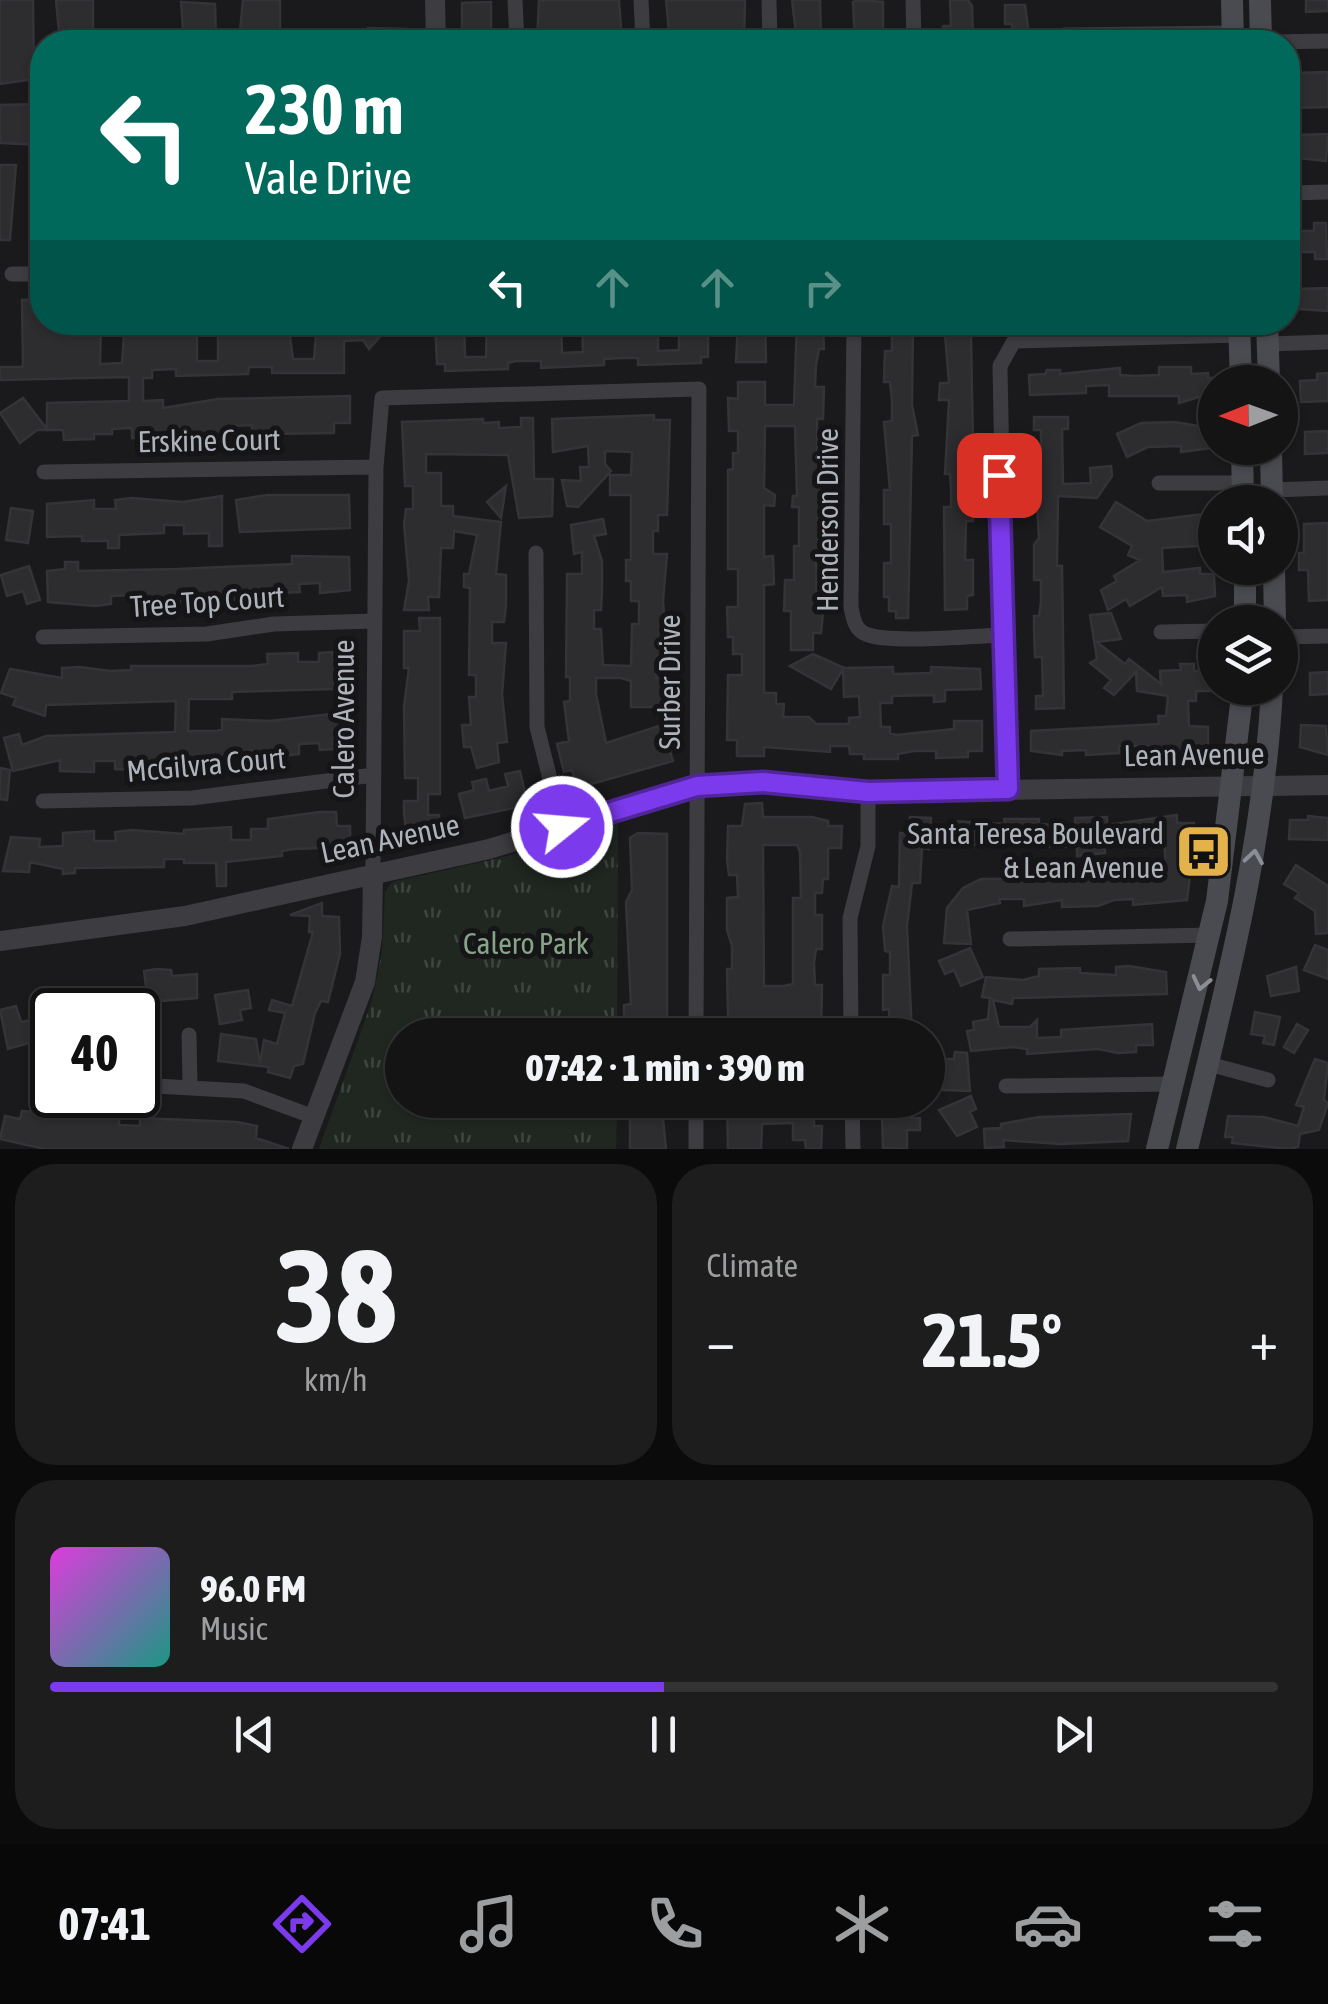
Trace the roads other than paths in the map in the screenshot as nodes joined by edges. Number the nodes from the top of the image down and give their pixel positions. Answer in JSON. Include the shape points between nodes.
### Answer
{"nodes":[{"id":1,"x":435,"y":0,"type":"edge"},
{"id":2,"x":516,"y":0,"type":"edge"},
{"id":3,"x":642,"y":0,"type":"edge"},
{"id":4,"x":769,"y":0,"type":"edge"},
{"id":5,"x":913,"y":0,"type":"edge"},
{"id":6,"x":1232,"y":0,"type":"edge"},
{"id":7,"x":1260,"y":0,"type":"edge"},
{"id":8,"x":436,"y":30,"type":"edge"},
{"id":9,"x":516,"y":30,"type":"edge"},
{"id":10,"x":642,"y":30,"type":"edge"},
{"id":11,"x":770,"y":30,"type":"edge"},
{"id":12,"x":914,"y":30,"type":"edge"},
{"id":13,"x":1232,"y":30,"type":"edge"},
{"id":14,"x":1261,"y":30,"type":"edge"},
{"id":15,"x":1300,"y":41,"type":"edge"},
{"id":16,"x":1328,"y":41,"type":"edge"},
{"id":17,"x":1328,"y":192,"type":"edge"},
{"id":18,"x":1300,"y":193,"type":"edge"},
{"id":19,"x":12,"y":274,"type":"dead end"},
{"id":20,"x":30,"y":274,"type":"edge"},
{"id":21,"x":854,"y":335,"type":"edge"},
{"id":22,"x":1126,"y":335,"type":"edge"},
{"id":23,"x":1239,"y":335,"type":"edge"},
{"id":24,"x":1268,"y":335,"type":"edge"},
{"id":25,"x":1281,"y":335,"type":"edge"},
{"id":26,"x":1328,"y":342,"type":"edge"},
{"id":27,"x":1240,"y":365,"type":"edge"},
{"id":28,"x":1269,"y":365,"type":"edge"},
{"id":29,"x":699,"y":389,"type":"joint"},
{"id":30,"x":376,"y":467,"type":"junction"},
{"id":31,"x":44,"y":472,"type":"dead end"},
{"id":32,"x":1159,"y":483,"type":"dead end"},
{"id":33,"x":1198,"y":487,"type":"edge"},
{"id":34,"x":1328,"y":488,"type":"edge"},
{"id":35,"x":1298,"y":492,"type":"edge"},
{"id":36,"x":536,"y":553,"type":"dead end"},
{"id":37,"x":374,"y":621,"type":"junction"},
{"id":38,"x":1198,"y":631,"type":"edge"},
{"id":39,"x":1161,"y":632,"type":"dead end"},
{"id":40,"x":1004,"y":635,"type":"junction"},
{"id":41,"x":1328,"y":636,"type":"edge"},
{"id":42,"x":1298,"y":637,"type":"edge"},
{"id":43,"x":43,"y":638,"type":"dead end"},
{"id":44,"x":1241,"y":705,"type":"edge"},
{"id":45,"x":1271,"y":705,"type":"edge"},
{"id":46,"x":374,"y":775,"type":"junction"},
{"id":47,"x":1234,"y":784,"type":"junction"},
{"id":48,"x":1264,"y":784,"type":"junction"},
{"id":49,"x":1328,"y":785,"type":"edge"},
{"id":50,"x":697,"y":786,"type":"junction"},
{"id":51,"x":1008,"y":789,"type":"junction"},
{"id":52,"x":868,"y":792,"type":"junction"},
{"id":53,"x":43,"y":801,"type":"dead end"},
{"id":54,"x":562,"y":827,"type":"junction"},
{"id":55,"x":374,"y":872,"type":"junction"},
{"id":56,"x":1211,"y":935,"type":"junction"},
{"id":57,"x":1010,"y":940,"type":"dead end"},
{"id":58,"x":0,"y":941,"type":"edge"},
{"id":59,"x":696,"y":1018,"type":"edge"},
{"id":60,"x":851,"y":1018,"type":"edge"},
{"id":61,"x":189,"y":1035,"type":"dead end"},
{"id":62,"x":1209,"y":1064,"type":"junction"},
{"id":63,"x":1268,"y":1080,"type":"dead end"},
{"id":64,"x":1174,"y":1084,"type":"junction"},
{"id":65,"x":160,"y":1085,"type":"edge"},
{"id":66,"x":190,"y":1086,"type":"junction"},
{"id":67,"x":1006,"y":1086,"type":"dead end"},
{"id":68,"x":314,"y":1117,"type":"junction"},
{"id":69,"x":696,"y":1118,"type":"edge"},
{"id":70,"x":852,"y":1118,"type":"edge"},
{"id":71,"x":302,"y":1149,"type":"edge"},
{"id":72,"x":696,"y":1149,"type":"edge"},
{"id":73,"x":853,"y":1149,"type":"edge"},
{"id":74,"x":1158,"y":1149,"type":"edge"},
{"id":75,"x":1187,"y":1149,"type":"edge"}],
"edges":[{"from":1,"to":8,"type":"street"},
{"from":2,"to":9,"type":"street"},
{"from":3,"to":10,"type":"street"},
{"from":4,"to":11,"type":"street"},
{"from":5,"to":12,"type":"street"},
{"from":6,"to":13,"type":"main road"},
{"from":7,"to":14,"type":"main road"},
{"from":15,"to":16,"type":"street"},
{"from":17,"to":18,"type":"street"},
{"from":19,"to":20,"type":"street"},
{"from":21,"to":40,"type":"street","name":"Henderson Drive","via":[[856,626],[885,637]]},
{"from":22,"to":40,"type":"street","via":[[1014,341],[1000,366]]},
{"from":23,"to":27,"type":"main road"},
{"from":24,"to":28,"type":"main road"},
{"from":25,"to":26,"type":"street"},
{"from":29,"to":30,"type":"street","name":"Calero Avenue","via":[[382,398]]},
{"from":29,"to":50,"type":"street","name":"Surber Drive"},
{"from":30,"to":31,"type":"street","name":"Erskine Court"},
{"from":30,"to":37,"type":"street","name":"Calero Avenue"},
{"from":32,"to":33,"type":"street"},
{"from":34,"to":35,"type":"street"},
{"from":36,"to":54,"type":"street","via":[[537,727]]},
{"from":37,"to":43,"type":"street","name":"Tree Top Court"},
{"from":37,"to":46,"type":"street","name":"Calero Avenue"},
{"from":38,"to":39,"type":"street"},
{"from":40,"to":51,"type":"street"},
{"from":41,"to":42,"type":"street"},
{"from":44,"to":47,"type":"main road"},
{"from":45,"to":48,"type":"main road"},
{"from":46,"to":53,"type":"street","name":"McGilvra Court","via":[[192,798]]},
{"from":46,"to":55,"type":"street","name":"Calero Avenue"},
{"from":47,"to":48,"type":"street","name":"Lean Avenue"},
{"from":47,"to":51,"type":"street","name":"Lean Avenue"},
{"from":47,"to":56,"type":"main road"},
{"from":48,"to":49,"type":"street","name":"Lean Avenue"},
{"from":62,"to":48,"type":"main road","one_way":true,"via":[[1242,928]]},
{"from":50,"to":52,"type":"street","name":"Lean Avenue","via":[[779,783]]},
{"from":50,"to":54,"type":"street","name":"Lean Avenue"},
{"from":50,"to":59,"type":"street","name":"Surber Drive"},
{"from":51,"to":52,"type":"street","name":"Lean Avenue"},
{"from":52,"to":60,"type":"street","via":[[868,846],[850,918]]},
{"from":54,"to":55,"type":"street","name":"Lean Avenue"},
{"from":55,"to":58,"type":"street","name":"Lean Avenue","via":[[185,916]]},
{"from":55,"to":68,"type":"street","name":"Calero Avenue","via":[[366,982]]},
{"from":56,"to":57,"type":"street"},
{"from":56,"to":64,"type":"main road","one_way":true},
{"from":61,"to":66,"type":"street"},
{"from":62,"to":63,"type":"street"},
{"from":62,"to":75,"type":"main road"},
{"from":64,"to":67,"type":"street"},
{"from":64,"to":74,"type":"main road"},
{"from":65,"to":66,"type":"street"},
{"from":66,"to":68,"type":"street","via":[[244,1091]]},
{"from":68,"to":71,"type":"street","name":"Calero Avenue"},
{"from":69,"to":72,"type":"street"},
{"from":70,"to":73,"type":"street"}]}
